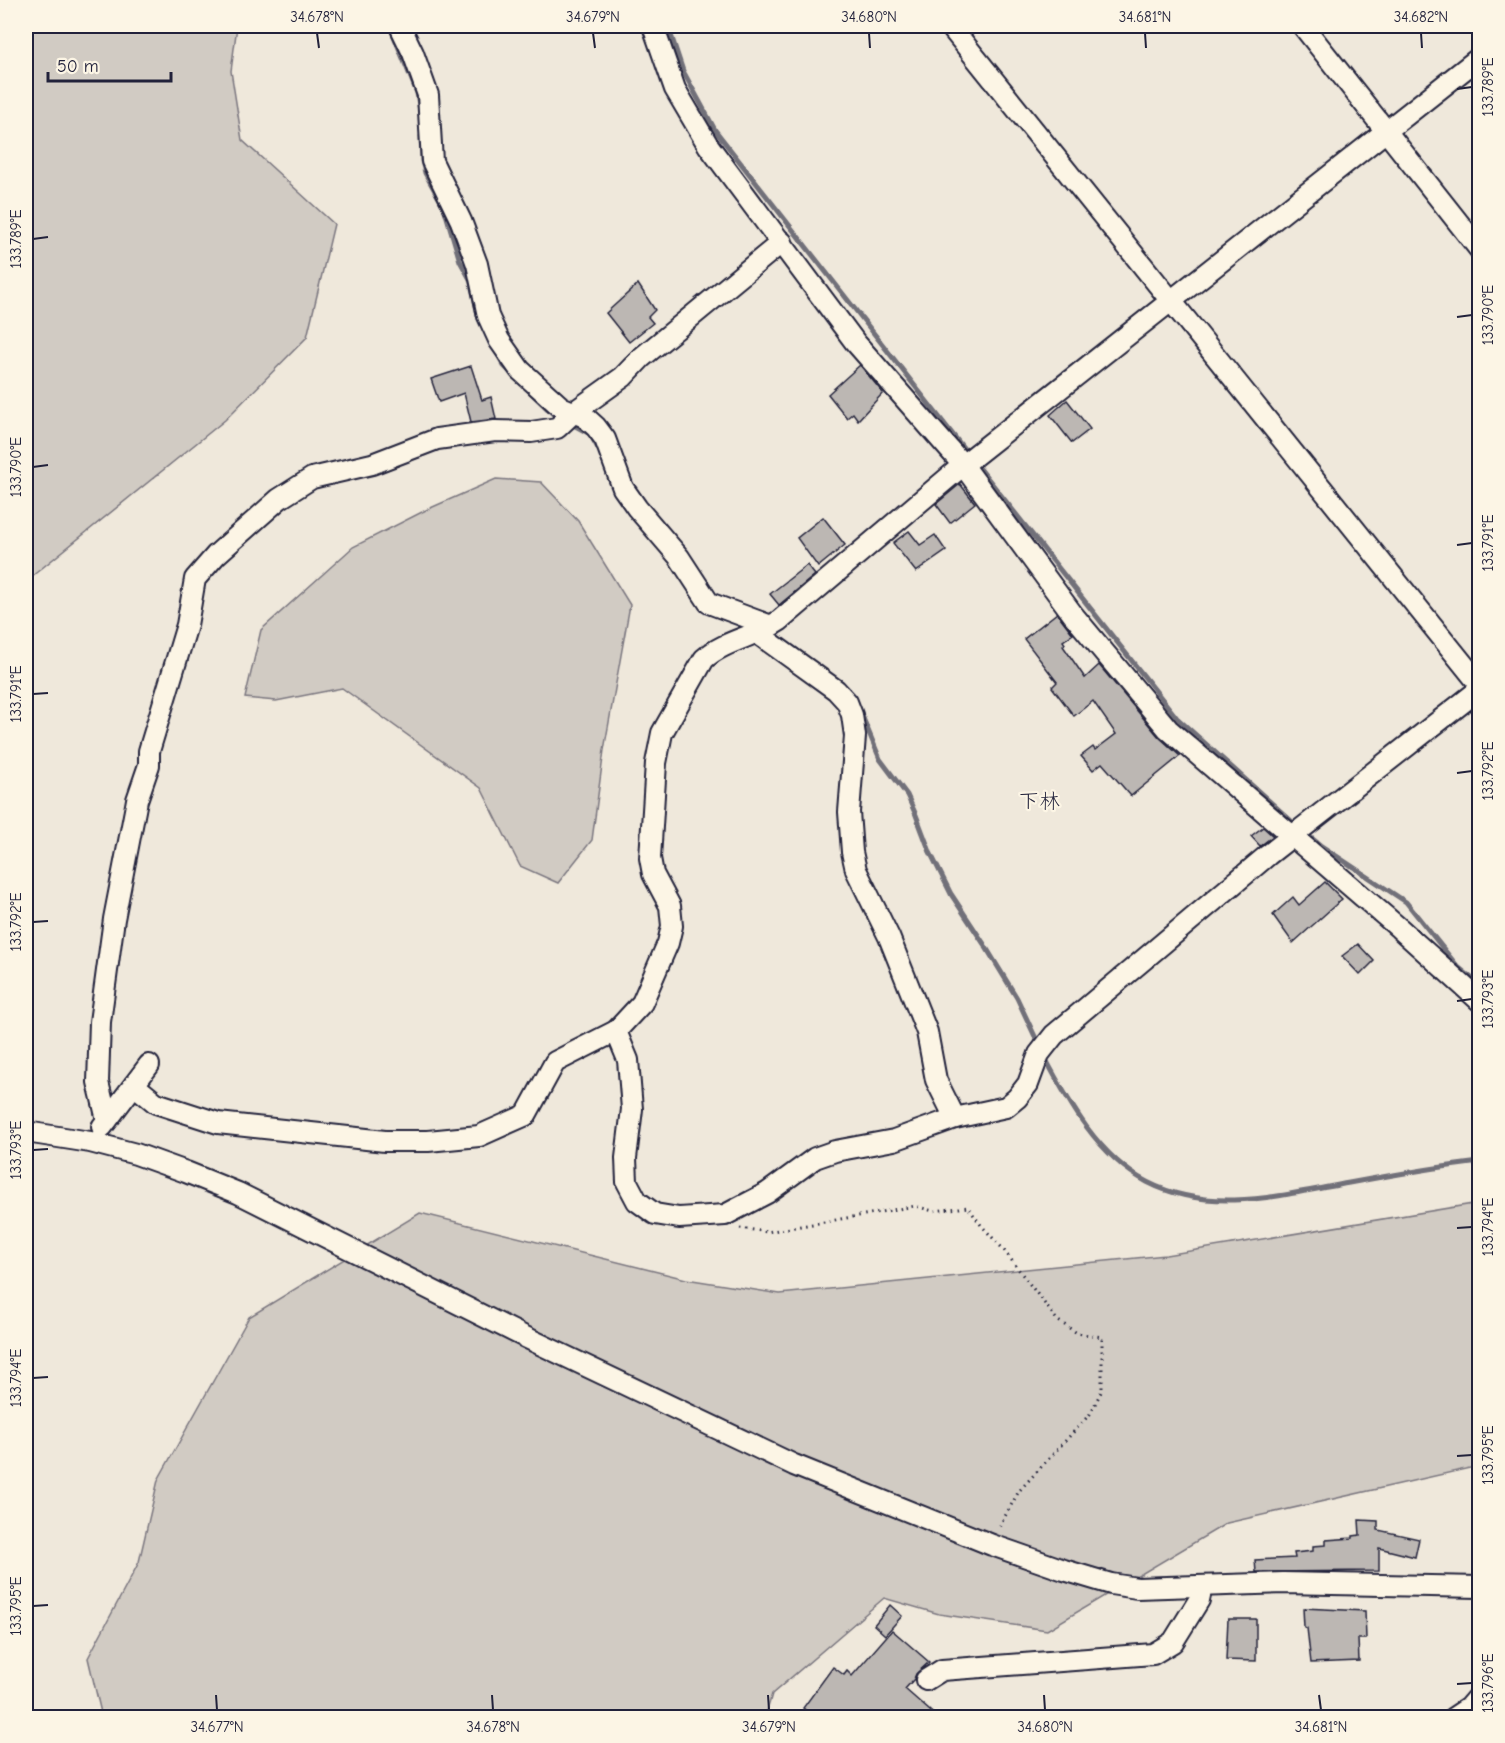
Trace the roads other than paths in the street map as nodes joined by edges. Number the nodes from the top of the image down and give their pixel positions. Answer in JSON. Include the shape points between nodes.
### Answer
{"nodes":[{"id":1,"x":400,"y":26,"type":"edge"},
{"id":2,"x":653,"y":26,"type":"edge"},
{"id":3,"x":950,"y":26,"type":"edge"},
{"id":4,"x":1303,"y":26,"type":"edge"},
{"id":5,"x":1479,"y":57,"type":"edge"},
{"id":6,"x":1387,"y":130,"type":"junction"},
{"id":7,"x":782,"y":242,"type":"junction"},
{"id":8,"x":1479,"y":250,"type":"edge"},
{"id":9,"x":1173,"y":300,"type":"junction"},
{"id":10,"x":568,"y":418,"type":"junction"},
{"id":11,"x":970,"y":460,"type":"junction"},
{"id":12,"x":764,"y":629,"type":"junction"},
{"id":13,"x":1479,"y":687,"type":"edge"},
{"id":14,"x":1299,"y":832,"type":"junction"},
{"id":15,"x":1479,"y":1001,"type":"edge"},
{"id":16,"x":616,"y":1031,"type":"junction"},
{"id":17,"x":149,"y":1065,"type":"dead end"},
{"id":18,"x":134,"y":1085,"type":"junction"},
{"id":19,"x":955,"y":1118,"type":"junction"},
{"id":20,"x":107,"y":1120,"type":"junction"},
{"id":21,"x":26,"y":1132,"type":"edge"},
{"id":22,"x":90,"y":1142,"type":"junction"},
{"id":23,"x":1202,"y":1586,"type":"junction"},
{"id":24,"x":1479,"y":1587,"type":"edge"},
{"id":25,"x":926,"y":1680,"type":"dead end"},
{"id":26,"x":1479,"y":1694,"type":"edge"},
{"id":27,"x":1453,"y":1718,"type":"edge"}],
"edges":[{"from":1,"to":10,"type":"street","via":[[428,94],[432,161],[477,264],[491,324],[520,370]]},
{"from":2,"to":7,"type":"street","via":[[681,100],[708,145]]},
{"from":3,"to":9,"type":"street"},
{"from":4,"to":6,"type":"street"},
{"from":5,"to":6,"type":"street"},
{"from":6,"to":8,"type":"street"},
{"from":6,"to":9,"type":"street"},
{"from":7,"to":10,"type":"street","via":[[623,377]]},
{"from":7,"to":11,"type":"street","via":[[855,342]]},
{"from":9,"to":11,"type":"street"},
{"from":9,"to":13,"type":"street"},
{"from":10,"to":12,"type":"street","via":[[585,417],[605,439],[623,488],[679,556],[709,603]]},
{"from":10,"to":20,"type":"street","via":[[557,428],[437,439],[372,464],[312,478],[279,499],[195,579],[187,625],[137,800],[114,919],[100,1022],[98,1082]]},
{"from":11,"to":12,"type":"street"},
{"from":11,"to":14,"type":"street","via":[[1074,616],[1168,729]]},
{"from":12,"to":16,"type":"street","via":[[724,645],[704,659],[662,733],[656,763],[650,858],[653,874],[670,906],[672,926],[642,1003]]},
{"from":12,"to":19,"type":"street","via":[[847,702],[855,736],[849,812],[856,870],[889,937],[927,1032],[936,1080]]},
{"from":13,"to":14,"type":"street"},
{"from":14,"to":15,"type":"street"},
{"from":14,"to":19,"type":"street","via":[[1054,1035],[1017,1098],[1006,1107]]},
{"from":16,"to":18,"type":"street","via":[[555,1062],[526,1115],[479,1136],[385,1141],[218,1123],[156,1103]]},
{"from":16,"to":19,"type":"street","via":[[628,1060],[632,1109],[627,1182],[637,1201],[655,1214],[679,1218],[725,1215],[767,1193],[815,1158],[894,1140]]},
{"from":17,"to":18,"type":"street"},
{"from":18,"to":20,"type":"street"},
{"from":20,"to":22,"type":"street"},
{"from":21,"to":22,"type":"street"},
{"from":22,"to":23,"type":"street","via":[[238,1193],[523,1336],[794,1465],[992,1545],[1111,1584],[1137,1588]]},
{"from":23,"to":24,"type":"street","via":[[1295,1583]]},
{"from":23,"to":25,"type":"street","via":[[1199,1600],[1173,1642],[1154,1654],[942,1670]]},
{"from":26,"to":27,"type":"street"}]}
